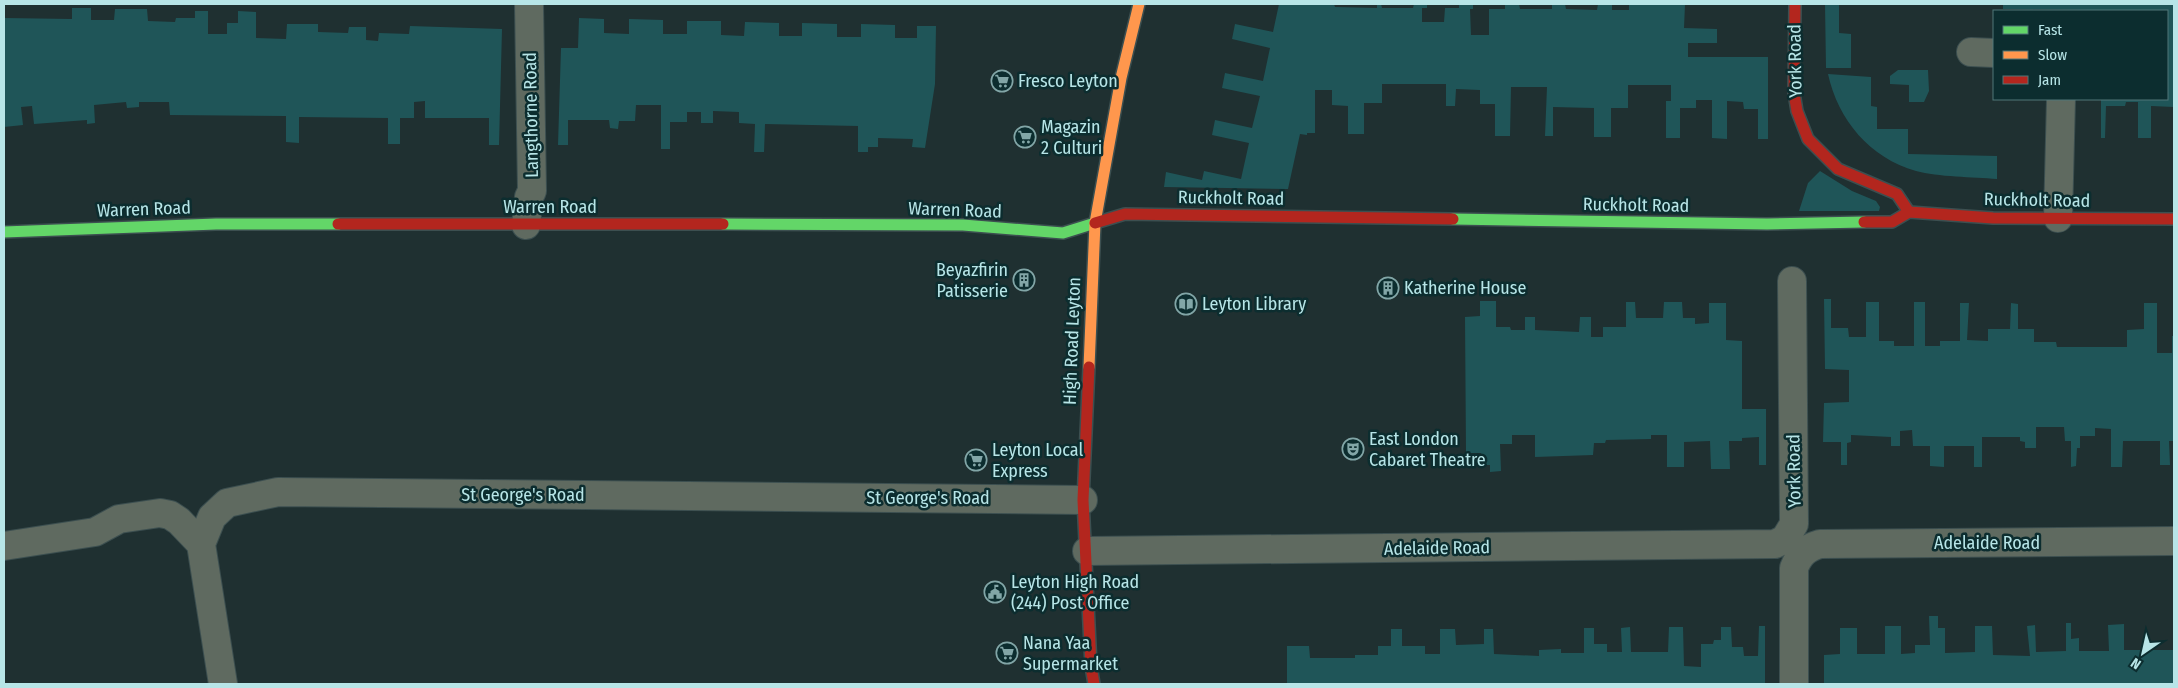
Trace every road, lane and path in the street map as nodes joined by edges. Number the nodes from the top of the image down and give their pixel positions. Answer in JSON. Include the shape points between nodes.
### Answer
{"nodes":[{"id":1,"x":529,"y":4,"type":"edge"},
{"id":2,"x":1139,"y":4,"type":"edge"},
{"id":3,"x":1795,"y":4,"type":"edge"},
{"id":4,"x":2061,"y":100,"type":"edge"},
{"id":5,"x":1909,"y":212,"type":"junction"},
{"id":6,"x":2058,"y":218,"type":"junction"},
{"id":7,"x":2174,"y":219,"type":"edge"},
{"id":8,"x":1094,"y":223,"type":"junction"},
{"id":9,"x":526,"y":225,"type":"junction"},
{"id":10,"x":4,"y":232,"type":"edge"},
{"id":11,"x":1792,"y":281,"type":"dead end"},
{"id":12,"x":1083,"y":500,"type":"junction"},
{"id":13,"x":2174,"y":542,"type":"edge"},
{"id":14,"x":201,"y":544,"type":"junction"},
{"id":15,"x":4,"y":546,"type":"edge"},
{"id":16,"x":1794,"y":546,"type":"junction"},
{"id":17,"x":1087,"y":551,"type":"junction"},
{"id":18,"x":224,"y":684,"type":"edge"},
{"id":19,"x":1094,"y":684,"type":"edge"},
{"id":20,"x":1794,"y":684,"type":"edge"}],
"edges":[{"from":1,"to":9,"type":"street","name":"Langthorne Road","via":[[532,190]]},
{"from":2,"to":8,"type":"main road","name":"High Road Leyton","via":[[1121,78]]},
{"from":3,"to":5,"type":"main road","name":"York Road","via":[[1794,93],[1808,139],[1838,169],[1896,194]]},
{"from":4,"to":6,"type":"street"},
{"from":5,"to":6,"type":"main road","name":"Ruckholt Road","via":[[1993,218]]},
{"from":5,"to":8,"type":"main road","name":"Ruckholt Road","via":[[1892,222],[1767,224],[1125,214]]},
{"from":6,"to":7,"type":"main road","name":"Ruckholt Road"},
{"from":8,"to":9,"type":"main road","name":"Warren Road","via":[[1063,233],[963,225]]},
{"from":8,"to":12,"type":"main road","name":"High Road Leyton"},
{"from":9,"to":10,"type":"main road","name":"Warren Road","via":[[216,224]]},
{"from":11,"to":16,"type":"street","name":"York Road"},
{"from":12,"to":14,"type":"street","name":"St George's Road","via":[[278,492],[227,503],[212,517]]},
{"from":12,"to":17,"type":"main road","name":"High Road Leyton"},
{"from":13,"to":16,"type":"street","name":"Adelaide Road"},
{"from":14,"to":15,"type":"street","via":[[179,521],[160,513],[119,519],[95,532]]},
{"from":14,"to":18,"type":"street"},
{"from":16,"to":17,"type":"street","name":"Adelaide Road"},
{"from":16,"to":20,"type":"street","name":"York Road"},
{"from":17,"to":19,"type":"main road","name":"High Road Leyton"}]}
